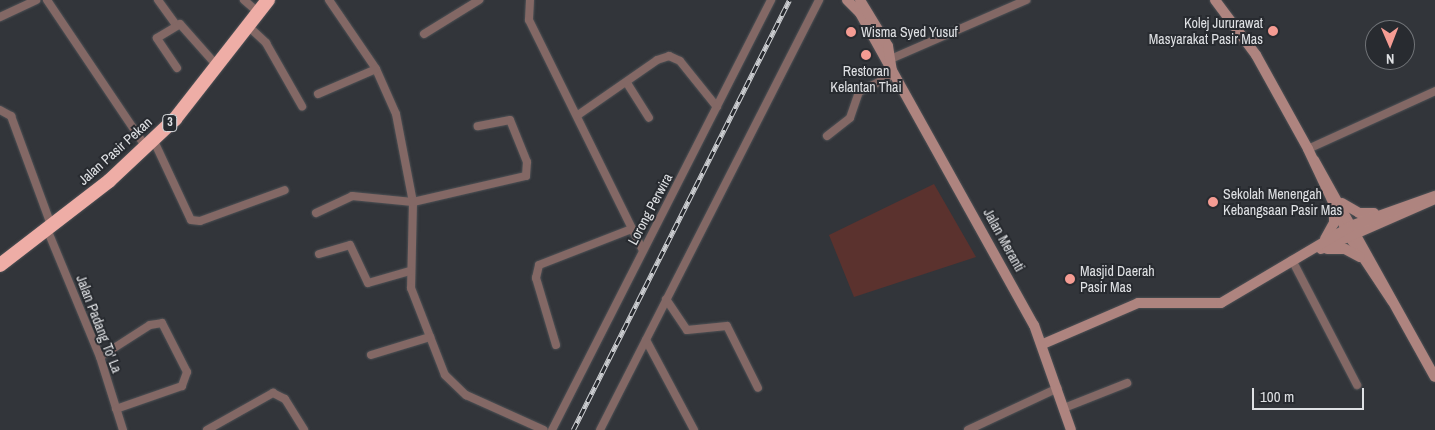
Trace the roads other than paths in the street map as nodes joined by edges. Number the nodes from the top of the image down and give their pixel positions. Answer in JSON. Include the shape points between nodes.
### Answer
{"nodes":[{"id":1,"x":36,"y":0,"type":"edge"},
{"id":2,"x":47,"y":0,"type":"edge"},
{"id":3,"x":158,"y":0,"type":"edge"},
{"id":4,"x":244,"y":0,"type":"edge"},
{"id":5,"x":268,"y":0,"type":"edge"},
{"id":6,"x":329,"y":0,"type":"edge"},
{"id":7,"x":479,"y":0,"type":"edge"},
{"id":8,"x":530,"y":0,"type":"edge"},
{"id":9,"x":771,"y":0,"type":"edge"},
{"id":10,"x":819,"y":0,"type":"edge"},
{"id":11,"x":846,"y":0,"type":"edge"},
{"id":12,"x":1026,"y":0,"type":"edge"},
{"id":13,"x":1215,"y":0,"type":"edge"},
{"id":14,"x":864,"y":5,"type":"edge"},
{"id":15,"x":258,"y":12,"type":"junction"},
{"id":16,"x":0,"y":17,"type":"edge"},
{"id":17,"x":176,"y":25,"type":"junction"},
{"id":18,"x":248,"y":26,"type":"junction"},
{"id":19,"x":424,"y":34,"type":"dead end"},
{"id":20,"x":888,"y":60,"type":"junction"},
{"id":21,"x":218,"y":67,"type":"junction"},
{"id":22,"x":177,"y":68,"type":"dead end"},
{"id":23,"x":376,"y":69,"type":"junction"},
{"id":24,"x":892,"y":74,"type":"junction"},
{"id":25,"x":627,"y":83,"type":"junction"},
{"id":26,"x":1435,"y":91,"type":"edge"},
{"id":27,"x":318,"y":94,"type":"dead end"},
{"id":28,"x":302,"y":106,"type":"dead end"},
{"id":29,"x":717,"y":107,"type":"junction"},
{"id":30,"x":0,"y":110,"type":"edge"},
{"id":31,"x":578,"y":115,"type":"junction"},
{"id":32,"x":649,"y":118,"type":"dead end"},
{"id":33,"x":478,"y":126,"type":"dead end"},
{"id":34,"x":827,"y":136,"type":"dead end"},
{"id":35,"x":149,"y":143,"type":"junction"},
{"id":36,"x":1308,"y":148,"type":"junction"},
{"id":37,"x":285,"y":190,"type":"dead end"},
{"id":38,"x":1435,"y":198,"type":"edge"},
{"id":39,"x":413,"y":202,"type":"junction"},
{"id":40,"x":1337,"y":204,"type":"junction"},
{"id":41,"x":1381,"y":213,"type":"junction"},
{"id":42,"x":316,"y":214,"type":"dead end"},
{"id":43,"x":1376,"y":224,"type":"junction"},
{"id":44,"x":49,"y":227,"type":"junction"},
{"id":45,"x":632,"y":229,"type":"junction"},
{"id":46,"x":1351,"y":231,"type":"junction"},
{"id":47,"x":1323,"y":244,"type":"junction"},
{"id":48,"x":642,"y":249,"type":"junction"},
{"id":49,"x":319,"y":254,"type":"dead end"},
{"id":50,"x":1365,"y":255,"type":"junction"},
{"id":51,"x":1296,"y":259,"type":"junction"},
{"id":52,"x":0,"y":265,"type":"edge"},
{"id":53,"x":410,"y":271,"type":"junction"},
{"id":54,"x":666,"y":299,"type":"junction"},
{"id":55,"x":430,"y":337,"type":"junction"},
{"id":56,"x":646,"y":340,"type":"junction"},
{"id":57,"x":1043,"y":344,"type":"junction"},
{"id":58,"x":556,"y":345,"type":"dead end"},
{"id":59,"x":371,"y":355,"type":"dead end"},
{"id":60,"x":100,"y":357,"type":"junction"},
{"id":61,"x":1435,"y":377,"type":"edge"},
{"id":62,"x":1127,"y":383,"type":"dead end"},
{"id":63,"x":1357,"y":385,"type":"dead end"},
{"id":64,"x":758,"y":388,"type":"dead end"},
{"id":65,"x":1058,"y":388,"type":"junction"},
{"id":66,"x":1064,"y":408,"type":"junction"},
{"id":67,"x":116,"y":409,"type":"junction"},
{"id":68,"x":123,"y":430,"type":"edge"},
{"id":69,"x":207,"y":430,"type":"edge"},
{"id":70,"x":304,"y":430,"type":"edge"},
{"id":71,"x":544,"y":430,"type":"edge"},
{"id":72,"x":552,"y":430,"type":"edge"},
{"id":73,"x":600,"y":430,"type":"edge"},
{"id":74,"x":694,"y":430,"type":"edge"},
{"id":75,"x":968,"y":430,"type":"edge"},
{"id":76,"x":1071,"y":430,"type":"edge"}],
"edges":[{"from":1,"to":16,"type":"street"},
{"from":2,"to":35,"type":"street"},
{"from":3,"to":17,"type":"street"},
{"from":4,"to":15,"type":"street"},
{"from":5,"to":15,"type":"highway","name":"Jalan Pasir Pekan","number":"3"},
{"from":6,"to":23,"type":"street"},
{"from":7,"to":19,"type":"street"},
{"from":8,"to":31,"type":"street","via":[[529,20]]},
{"from":9,"to":29,"type":"street","name":"Lorong Perwira"},
{"from":10,"to":54,"type":"street"},
{"from":11,"to":14,"type":"main road","name":"Jalan Meranti"},
{"from":12,"to":20,"type":"street"},
{"from":13,"to":36,"type":"main road","via":[[1256,55]]},
{"from":14,"to":20,"type":"main road","name":"Jalan Meranti"},
{"from":15,"to":18,"type":"highway","name":"Jalan Pasir Pekan","number":"3"},
{"from":17,"to":21,"type":"street","via":[[187,27]]},
{"from":17,"to":22,"type":"street","via":[[157,38]]},
{"from":18,"to":21,"type":"highway","name":"Jalan Pasir Pekan","number":"3"},
{"from":18,"to":28,"type":"street","via":[[266,43]]},
{"from":20,"to":24,"type":"main road","name":"Jalan Meranti"},
{"from":21,"to":35,"type":"highway","name":"Jalan Pasir Pekan","number":"3"},
{"from":23,"to":27,"type":"street"},
{"from":23,"to":39,"type":"street","via":[[397,119]]},
{"from":24,"to":34,"type":"street","via":[[859,92],[850,118]]},
{"from":24,"to":57,"type":"main road","name":"Jalan Meranti"},
{"from":25,"to":29,"type":"street","via":[[656,60],[669,56],[680,62]]},
{"from":25,"to":31,"type":"street"},
{"from":25,"to":32,"type":"street"},
{"from":26,"to":36,"type":"street"},
{"from":29,"to":48,"type":"street","name":"Lorong Perwira"},
{"from":30,"to":44,"type":"street","name":"Jalan Padang To' La","via":[[11,116]]},
{"from":31,"to":45,"type":"street"},
{"from":33,"to":39,"type":"street","via":[[502,118],[512,123],[527,162],[526,176]]},
{"from":35,"to":37,"type":"street","via":[[191,220],[200,221]]},
{"from":35,"to":44,"type":"highway","name":"Jalan Pasir Pekan","number":"3"},
{"from":36,"to":40,"type":"main road"},
{"from":38,"to":41,"type":"main road"},
{"from":38,"to":43,"type":"main road"},
{"from":39,"to":42,"type":"street","via":[[352,196]]},
{"from":39,"to":53,"type":"street"},
{"from":40,"to":41,"type":"main road","via":[[1359,213]]},
{"from":40,"to":46,"type":"main road"},
{"from":40,"to":47,"type":"main road","via":[[1334,223]]},
{"from":41,"to":46,"type":"main road"},
{"from":43,"to":46,"type":"main road"},
{"from":43,"to":50,"type":"main road"},
{"from":44,"to":52,"type":"highway","number":"3"},
{"from":44,"to":60,"type":"street","name":"Jalan Padang To' La"},
{"from":45,"to":48,"type":"street"},
{"from":45,"to":58,"type":"street","via":[[539,265],[536,278]]},
{"from":46,"to":47,"type":"main road"},
{"from":46,"to":50,"type":"main road"},
{"from":47,"to":50,"type":"main road"},
{"from":47,"to":51,"type":"main road"},
{"from":48,"to":72,"type":"street","name":"Lorong Perwira","via":[[571,400]]},
{"from":49,"to":53,"type":"street","via":[[350,245],[368,283]]},
{"from":50,"to":61,"type":"main road"},
{"from":51,"to":57,"type":"main road","via":[[1221,303],[1138,303]]},
{"from":51,"to":63,"type":"street"},
{"from":53,"to":55,"type":"street","via":[[411,288]]},
{"from":54,"to":56,"type":"street"},
{"from":54,"to":64,"type":"street","via":[[687,330],[727,326]]},
{"from":55,"to":59,"type":"street"},
{"from":55,"to":71,"type":"street","via":[[455,389]]},
{"from":56,"to":73,"type":"street"},
{"from":56,"to":74,"type":"street"},
{"from":57,"to":65,"type":"main road","name":"Jalan Meranti"},
{"from":60,"to":67,"type":"street","name":"Jalan Padang To' La"},
{"from":60,"to":67,"type":"street","via":[[150,325],[162,322],[187,372],[182,386]]},
{"from":62,"to":66,"type":"street"},
{"from":65,"to":66,"type":"main road","name":"Jalan Meranti"},
{"from":65,"to":75,"type":"street"},
{"from":66,"to":76,"type":"main road","name":"Jalan Meranti"},
{"from":67,"to":68,"type":"street","name":"Jalan Padang To' La"},
{"from":69,"to":70,"type":"street","via":[[273,393],[286,399]]}]}
